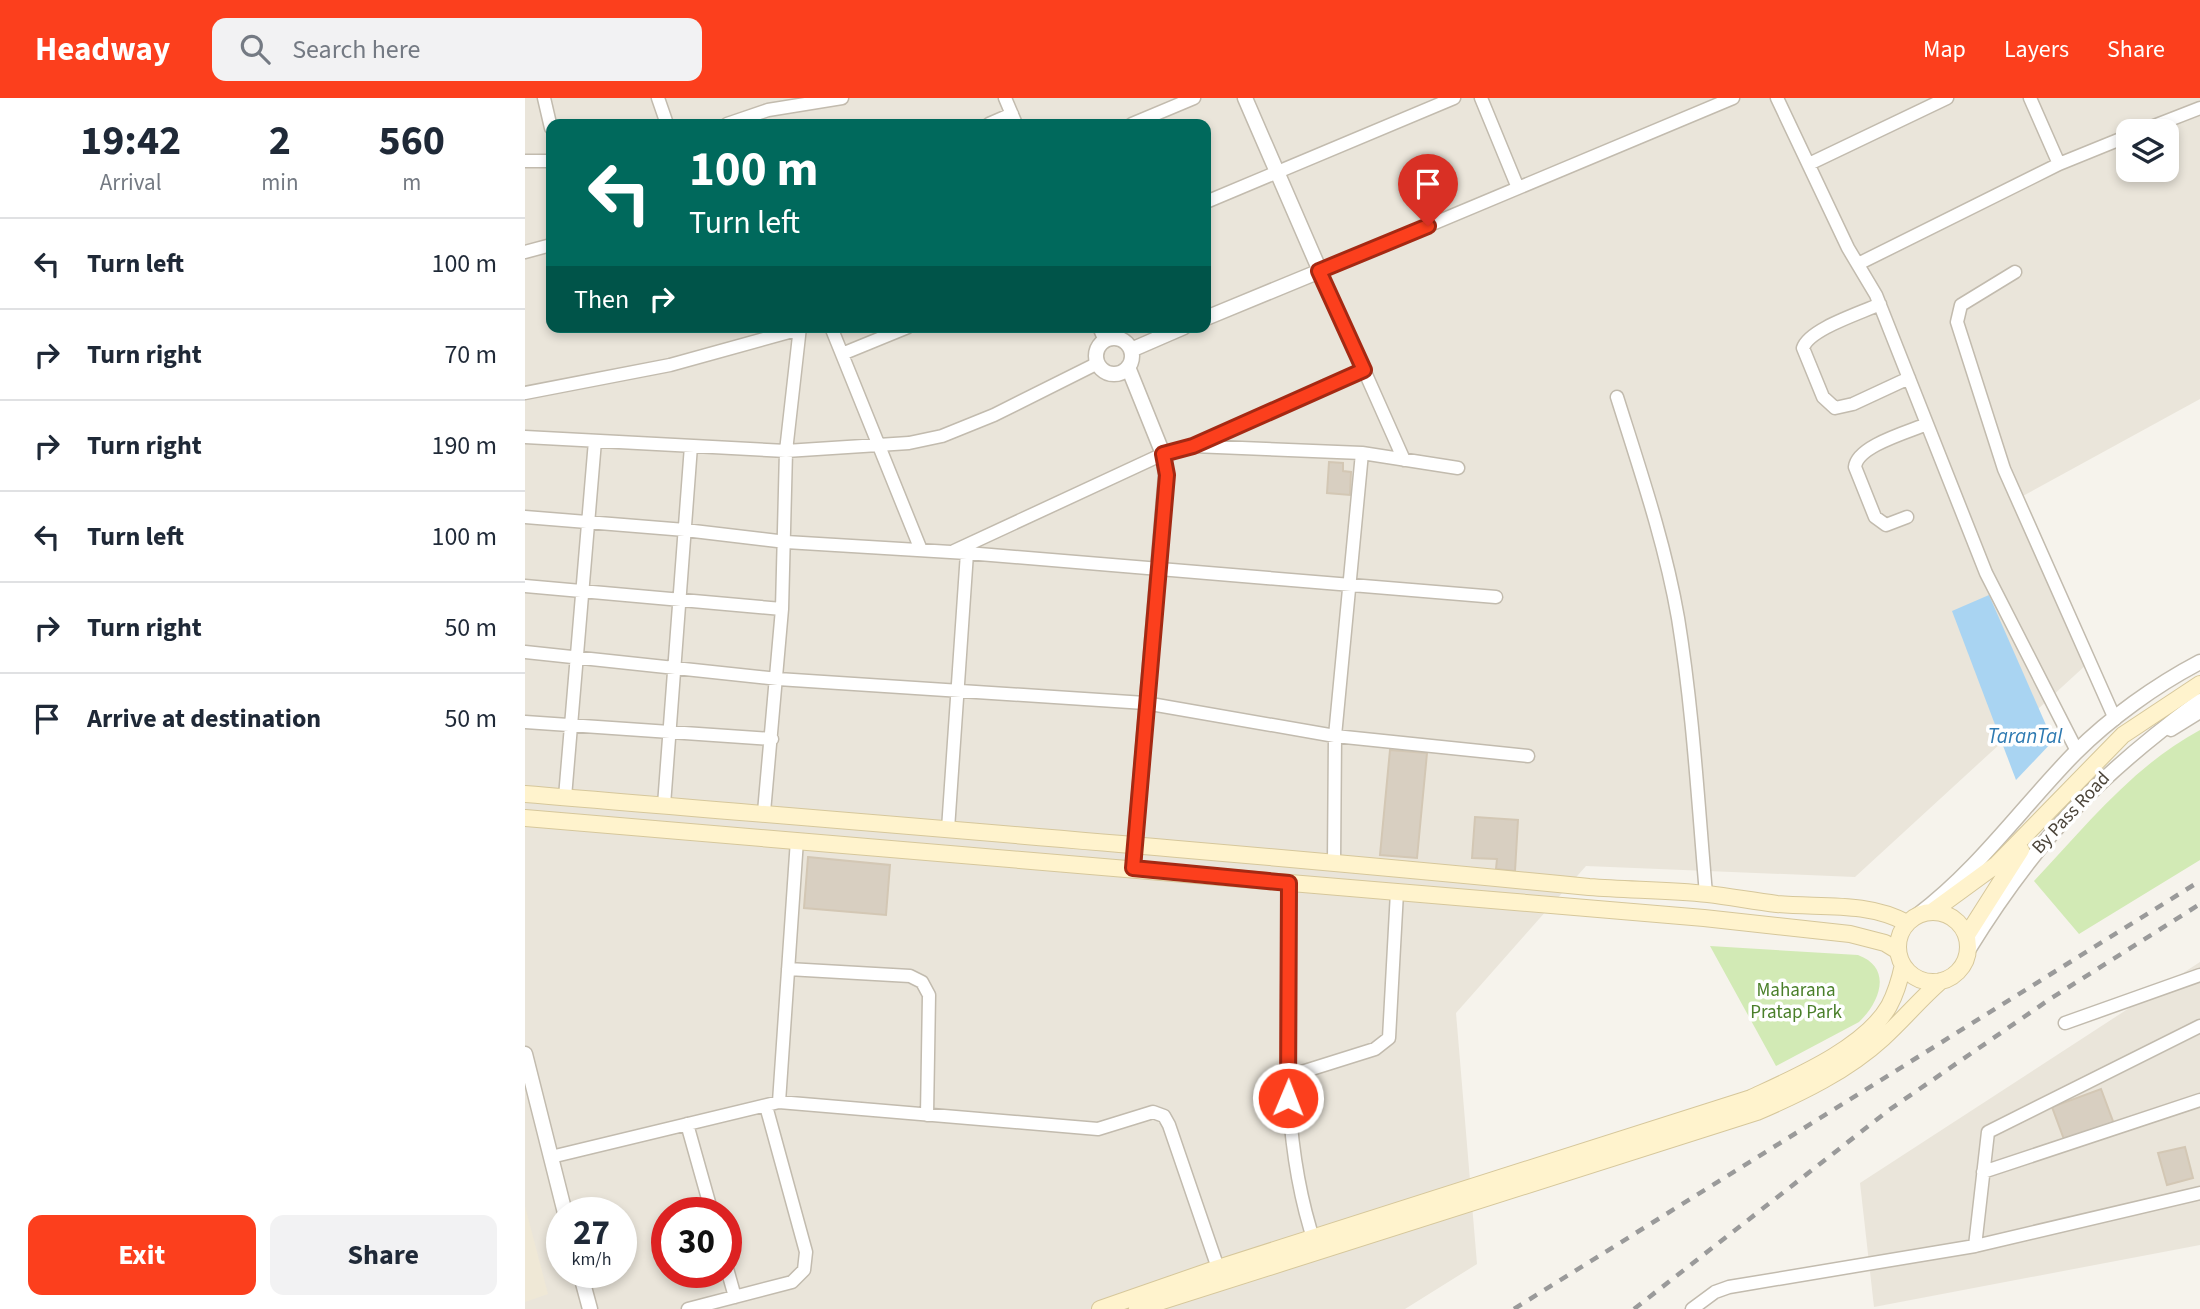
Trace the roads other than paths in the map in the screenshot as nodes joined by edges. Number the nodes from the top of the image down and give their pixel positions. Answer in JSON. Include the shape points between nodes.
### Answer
{"nodes":[{"id":1,"x":544,"y":98,"type":"edge"},
{"id":2,"x":658,"y":98,"type":"edge"},
{"id":3,"x":785,"y":98,"type":"edge"},
{"id":4,"x":842,"y":98,"type":"edge"},
{"id":5,"x":1005,"y":98,"type":"edge"},
{"id":6,"x":1194,"y":98,"type":"edge"},
{"id":7,"x":1245,"y":98,"type":"edge"},
{"id":8,"x":1454,"y":98,"type":"edge"},
{"id":9,"x":1481,"y":98,"type":"edge"},
{"id":10,"x":1733,"y":98,"type":"edge"},
{"id":11,"x":1777,"y":98,"type":"edge"},
{"id":12,"x":1947,"y":98,"type":"edge"},
{"id":13,"x":2030,"y":98,"type":"edge"},
{"id":14,"x":2200,"y":108,"type":"edge"},
{"id":15,"x":768,"y":110,"type":"junction"},
{"id":16,"x":549,"y":119,"type":"edge"},
{"id":17,"x":665,"y":119,"type":"edge"},
{"id":18,"x":742,"y":119,"type":"edge"},
{"id":19,"x":1014,"y":119,"type":"edge"},
{"id":20,"x":1144,"y":119,"type":"edge"},
{"id":21,"x":2172,"y":119,"type":"edge"},
{"id":22,"x":2116,"y":141,"type":"edge"},
{"id":23,"x":525,"y":161,"type":"edge"},
{"id":24,"x":546,"y":161,"type":"edge"},
{"id":25,"x":1809,"y":164,"type":"junction"},
{"id":26,"x":2059,"y":164,"type":"junction"},
{"id":27,"x":1276,"y":171,"type":"junction"},
{"id":28,"x":1518,"y":188,"type":"junction"},
{"id":29,"x":1211,"y":200,"type":"edge"},
{"id":30,"x":546,"y":246,"type":"edge"},
{"id":31,"x":525,"y":252,"type":"edge"},
{"id":32,"x":1858,"y":264,"type":"junction"},
{"id":33,"x":1319,"y":271,"type":"junction"},
{"id":34,"x":2015,"y":271,"type":"dead end"},
{"id":35,"x":1880,"y":304,"type":"junction"},
{"id":36,"x":1211,"y":316,"type":"edge"},
{"id":37,"x":782,"y":333,"type":"edge"},
{"id":38,"x":799,"y":333,"type":"edge"},
{"id":39,"x":833,"y":333,"type":"edge"},
{"id":40,"x":893,"y":333,"type":"edge"},
{"id":41,"x":1170,"y":333,"type":"edge"},
{"id":42,"x":1102,"y":334,"type":"edge"},
{"id":43,"x":1131,"y":350,"type":"junction"},
{"id":44,"x":842,"y":354,"type":"junction"},
{"id":45,"x":1098,"y":363,"type":"junction"},
{"id":46,"x":1128,"y":367,"type":"junction"},
{"id":47,"x":1364,"y":370,"type":"junction"},
{"id":48,"x":1909,"y":378,"type":"junction"},
{"id":49,"x":525,"y":393,"type":"edge"},
{"id":50,"x":1617,"y":397,"type":"dead end"},
{"id":51,"x":1927,"y":424,"type":"junction"},
{"id":52,"x":525,"y":437,"type":"edge"},
{"id":53,"x":594,"y":441,"type":"junction"},
{"id":54,"x":877,"y":445,"type":"junction"},
{"id":55,"x":691,"y":446,"type":"junction"},
{"id":56,"x":1193,"y":446,"type":"junction"},
{"id":57,"x":786,"y":451,"type":"junction"},
{"id":58,"x":1362,"y":453,"type":"junction"},
{"id":59,"x":1163,"y":454,"type":"junction"},
{"id":60,"x":1404,"y":460,"type":"junction"},
{"id":61,"x":1458,"y":468,"type":"dead end"},
{"id":62,"x":525,"y":517,"type":"edge"},
{"id":63,"x":1907,"y":517,"type":"dead end"},
{"id":64,"x":588,"y":523,"type":"junction"},
{"id":65,"x":685,"y":530,"type":"junction"},
{"id":66,"x":786,"y":542,"type":"junction"},
{"id":67,"x":921,"y":550,"type":"junction"},
{"id":68,"x":952,"y":552,"type":"junction"},
{"id":69,"x":967,"y":553,"type":"junction"},
{"id":70,"x":1157,"y":569,"type":"junction"},
{"id":71,"x":1349,"y":583,"type":"junction"},
{"id":72,"x":525,"y":586,"type":"edge"},
{"id":73,"x":582,"y":590,"type":"junction"},
{"id":74,"x":1496,"y":597,"type":"dead end"},
{"id":75,"x":680,"y":600,"type":"junction"},
{"id":76,"x":782,"y":609,"type":"junction"},
{"id":77,"x":525,"y":652,"type":"edge"},
{"id":78,"x":576,"y":657,"type":"junction"},
{"id":79,"x":2200,"y":662,"type":"edge"},
{"id":80,"x":675,"y":666,"type":"junction"},
{"id":81,"x":778,"y":679,"type":"junction"},
{"id":82,"x":2200,"y":684,"type":"edge"},
{"id":83,"x":959,"y":691,"type":"junction"},
{"id":84,"x":2200,"y":701,"type":"edge"},
{"id":85,"x":1145,"y":703,"type":"junction"},
{"id":86,"x":2200,"y":712,"type":"edge"},
{"id":87,"x":2115,"y":719,"type":"junction"},
{"id":88,"x":525,"y":722,"type":"edge"},
{"id":89,"x":571,"y":723,"type":"junction"},
{"id":90,"x":670,"y":732,"type":"junction"},
{"id":91,"x":1335,"y":736,"type":"junction"},
{"id":92,"x":772,"y":739,"type":"junction"},
{"id":93,"x":2077,"y":751,"type":"junction"},
{"id":94,"x":1528,"y":756,"type":"dead end"},
{"id":95,"x":2103,"y":778,"type":"junction"},
{"id":96,"x":525,"y":793,"type":"edge"},
{"id":97,"x":565,"y":797,"type":"junction"},
{"id":98,"x":664,"y":805,"type":"junction"},
{"id":99,"x":764,"y":812,"type":"junction"},
{"id":100,"x":525,"y":818,"type":"edge"},
{"id":101,"x":2042,"y":819,"type":"junction"},
{"id":102,"x":948,"y":829,"type":"junction"},
{"id":103,"x":797,"y":840,"type":"junction"},
{"id":104,"x":1135,"y":844,"type":"junction"},
{"id":105,"x":1334,"y":862,"type":"junction"},
{"id":106,"x":1133,"y":868,"type":"junction"},
{"id":107,"x":1289,"y":883,"type":"junction"},
{"id":108,"x":1397,"y":892,"type":"junction"},
{"id":109,"x":1706,"y":894,"type":"junction"},
{"id":110,"x":1919,"y":916,"type":"junction"},
{"id":111,"x":1968,"y":943,"type":"junction"},
{"id":112,"x":1901,"y":958,"type":"junction"},
{"id":113,"x":788,"y":969,"type":"junction"},
{"id":114,"x":2200,"y":975,"type":"edge"},
{"id":115,"x":1941,"y":981,"type":"junction"},
{"id":116,"x":2065,"y":1023,"type":"dead end"},
{"id":117,"x":2200,"y":1026,"type":"edge"},
{"id":118,"x":525,"y":1054,"type":"edge"},
{"id":119,"x":1289,"y":1076,"type":"junction"},
{"id":120,"x":2200,"y":1100,"type":"edge"},
{"id":121,"x":779,"y":1102,"type":"junction"},
{"id":122,"x":766,"y":1105,"type":"junction"},
{"id":123,"x":927,"y":1115,"type":"junction"},
{"id":124,"x":687,"y":1124,"type":"junction"},
{"id":125,"x":551,"y":1157,"type":"junction"},
{"id":126,"x":1983,"y":1172,"type":"junction"},
{"id":127,"x":2200,"y":1193,"type":"edge"},
{"id":128,"x":561,"y":1197,"type":"edge"},
{"id":129,"x":708,"y":1197,"type":"edge"},
{"id":130,"x":1315,"y":1245,"type":"junction"},
{"id":131,"x":1975,"y":1246,"type":"junction"},
{"id":132,"x":1218,"y":1268,"type":"junction"},
{"id":133,"x":584,"y":1288,"type":"edge"},
{"id":134,"x":732,"y":1288,"type":"edge"},
{"id":135,"x":735,"y":1297,"type":"junction"},
{"id":136,"x":590,"y":1309,"type":"edge"},
{"id":137,"x":688,"y":1309,"type":"edge"},
{"id":138,"x":1100,"y":1309,"type":"edge"},
{"id":139,"x":1137,"y":1309,"type":"edge"},
{"id":140,"x":1692,"y":1309,"type":"edge"}],
"edges":[{"from":1,"to":16,"type":"street"},
{"from":2,"to":17,"type":"street"},
{"from":3,"to":15,"type":"street"},
{"from":4,"to":15,"type":"street"},
{"from":5,"to":19,"type":"street"},
{"from":6,"to":20,"type":"street"},
{"from":7,"to":27,"type":"street"},
{"from":8,"to":27,"type":"street"},
{"from":9,"to":28,"type":"street"},
{"from":10,"to":28,"type":"street"},
{"from":11,"to":25,"type":"street"},
{"from":12,"to":25,"type":"street"},
{"from":13,"to":26,"type":"street"},
{"from":14,"to":21,"type":"street"},
{"from":15,"to":18,"type":"street"},
{"from":22,"to":26,"type":"street"},
{"from":23,"to":24,"type":"street"},
{"from":25,"to":32,"type":"street"},
{"from":26,"to":32,"type":"street"},
{"from":27,"to":29,"type":"street"},
{"from":27,"to":33,"type":"street"},
{"from":28,"to":33,"type":"street"},
{"from":30,"to":31,"type":"street"},
{"from":32,"to":35,"type":"street"},
{"from":33,"to":36,"type":"street"},
{"from":33,"to":47,"type":"street"},
{"from":34,"to":87,"type":"street","via":[[1961,305],[1957,322],[2004,469]]},
{"from":35,"to":48,"type":"street"},
{"from":35,"to":48,"type":"street","via":[[1816,333],[1803,348],[1823,397],[1835,408]]},
{"from":37,"to":49,"type":"street","via":[[670,365]]},
{"from":38,"to":57,"type":"street"},
{"from":39,"to":44,"type":"street"},
{"from":40,"to":44,"type":"street"},
{"from":41,"to":43,"type":"street"},
{"from":42,"to":43,"type":"street"},
{"from":42,"to":45,"type":"street"},
{"from":43,"to":46,"type":"street"},
{"from":44,"to":54,"type":"street"},
{"from":45,"to":46,"type":"street","via":[[1112,374]]},
{"from":45,"to":54,"type":"street","via":[[942,436]]},
{"from":46,"to":59,"type":"street"},
{"from":47,"to":56,"type":"street"},
{"from":47,"to":60,"type":"street"},
{"from":48,"to":51,"type":"street"},
{"from":50,"to":109,"type":"street","via":[[1661,541],[1677,617],[1692,721]]},
{"from":51,"to":63,"type":"street","via":[[1866,450],[1856,459],[1875,517],[1886,525]]},
{"from":51,"to":93,"type":"street","via":[[1986,573]]},
{"from":52,"to":53,"type":"street"},
{"from":53,"to":55,"type":"street"},
{"from":53,"to":64,"type":"street"},
{"from":54,"to":57,"type":"street"},
{"from":54,"to":67,"type":"street"},
{"from":55,"to":57,"type":"street"},
{"from":55,"to":65,"type":"street"},
{"from":56,"to":58,"type":"street"},
{"from":56,"to":59,"type":"street"},
{"from":57,"to":66,"type":"street"},
{"from":58,"to":60,"type":"street"},
{"from":58,"to":71,"type":"street"},
{"from":59,"to":68,"type":"street"},
{"from":59,"to":70,"type":"street","via":[[1167,475]]},
{"from":60,"to":61,"type":"street"},
{"from":62,"to":64,"type":"street"},
{"from":64,"to":65,"type":"street"},
{"from":64,"to":73,"type":"street"},
{"from":65,"to":66,"type":"street"},
{"from":65,"to":75,"type":"street"},
{"from":66,"to":67,"type":"street"},
{"from":66,"to":76,"type":"street"},
{"from":67,"to":68,"type":"street"},
{"from":68,"to":69,"type":"street"},
{"from":69,"to":70,"type":"street"},
{"from":69,"to":83,"type":"street"},
{"from":70,"to":71,"type":"street"},
{"from":70,"to":85,"type":"street"},
{"from":71,"to":74,"type":"street"},
{"from":71,"to":91,"type":"street"},
{"from":72,"to":73,"type":"street"},
{"from":73,"to":75,"type":"street"},
{"from":73,"to":78,"type":"street"},
{"from":75,"to":76,"type":"street"},
{"from":75,"to":80,"type":"street"},
{"from":76,"to":81,"type":"street"},
{"from":77,"to":78,"type":"street"},
{"from":78,"to":80,"type":"street"},
{"from":78,"to":89,"type":"street"},
{"from":79,"to":87,"type":"street"},
{"from":80,"to":81,"type":"street"},
{"from":80,"to":90,"type":"street"},
{"from":81,"to":83,"type":"street"},
{"from":81,"to":92,"type":"street"},
{"from":82,"to":101,"type":"main road","via":[[2123,735]]},
{"from":83,"to":85,"type":"street"},
{"from":83,"to":102,"type":"street"},
{"from":84,"to":95,"type":"street","name":"By Pass Road"},
{"from":85,"to":91,"type":"street"},
{"from":85,"to":104,"type":"street"},
{"from":86,"to":95,"type":"street"},
{"from":87,"to":93,"type":"street"},
{"from":88,"to":89,"type":"street"},
{"from":89,"to":90,"type":"street"},
{"from":89,"to":97,"type":"street"},
{"from":90,"to":92,"type":"street"},
{"from":90,"to":98,"type":"street"},
{"from":91,"to":94,"type":"street"},
{"from":91,"to":105,"type":"street"},
{"from":92,"to":99,"type":"street"},
{"from":93,"to":110,"type":"street","via":[[1957,884]]},
{"from":95,"to":111,"type":"street","name":"By Pass Road","via":[[2030,856]]},
{"from":96,"to":97,"type":"main road"},
{"from":97,"to":98,"type":"main road"},
{"from":98,"to":99,"type":"main road"},
{"from":99,"to":102,"type":"main road"},
{"from":100,"to":103,"type":"main road"},
{"from":101,"to":110,"type":"main road","via":[[1996,865]]},
{"from":101,"to":111,"type":"main road"},
{"from":102,"to":104,"type":"main road"},
{"from":103,"to":106,"type":"main road"},
{"from":103,"to":113,"type":"street"},
{"from":104,"to":105,"type":"main road"},
{"from":104,"to":106,"type":"street"},
{"from":105,"to":109,"type":"main road"},
{"from":106,"to":107,"type":"main road"},
{"from":107,"to":108,"type":"main road"},
{"from":107,"to":119,"type":"street"},
{"from":108,"to":112,"type":"main road","via":[[1850,934],[1878,940]]},
{"from":108,"to":119,"type":"street","via":[[1389,1038],[1375,1049]]},
{"from":109,"to":110,"type":"main road"},
{"from":110,"to":111,"type":"main road","via":[[1953,918]]},
{"from":110,"to":112,"type":"main road","via":[[1900,936]]},
{"from":111,"to":115,"type":"main road","via":[[1964,964]]},
{"from":112,"to":115,"type":"main road","via":[[1913,976],[1926,982]]},
{"from":112,"to":130,"type":"main road","via":[[1888,1007],[1874,1026],[1788,1081],[1751,1098]]},
{"from":113,"to":121,"type":"street"},
{"from":113,"to":123,"type":"street","via":[[910,976],[922,982],[929,995]]},
{"from":114,"to":116,"type":"street"},
{"from":115,"to":130,"type":"main road","via":[[1882,1039],[1827,1079],[1757,1112]]},
{"from":117,"to":126,"type":"street","via":[[1988,1132]]},
{"from":118,"to":125,"type":"street"},
{"from":119,"to":130,"type":"street","via":[[1293,1146]]},
{"from":120,"to":126,"type":"street"},
{"from":121,"to":122,"type":"street"},
{"from":121,"to":123,"type":"street"},
{"from":122,"to":124,"type":"street"},
{"from":122,"to":135,"type":"street","via":[[806,1263],[792,1282]]},
{"from":123,"to":132,"type":"street","via":[[1098,1129],[1158,1113],[1169,1125]]},
{"from":124,"to":125,"type":"street"},
{"from":124,"to":129,"type":"street"},
{"from":125,"to":128,"type":"street"},
{"from":126,"to":131,"type":"street"},
{"from":127,"to":131,"type":"street"},
{"from":130,"to":132,"type":"main road"},
{"from":130,"to":139,"type":"main road"},
{"from":131,"to":140,"type":"street","via":[[1729,1286]]},
{"from":132,"to":138,"type":"main road"},
{"from":133,"to":136,"type":"street"},
{"from":134,"to":135,"type":"street"},
{"from":135,"to":137,"type":"street"}]}
